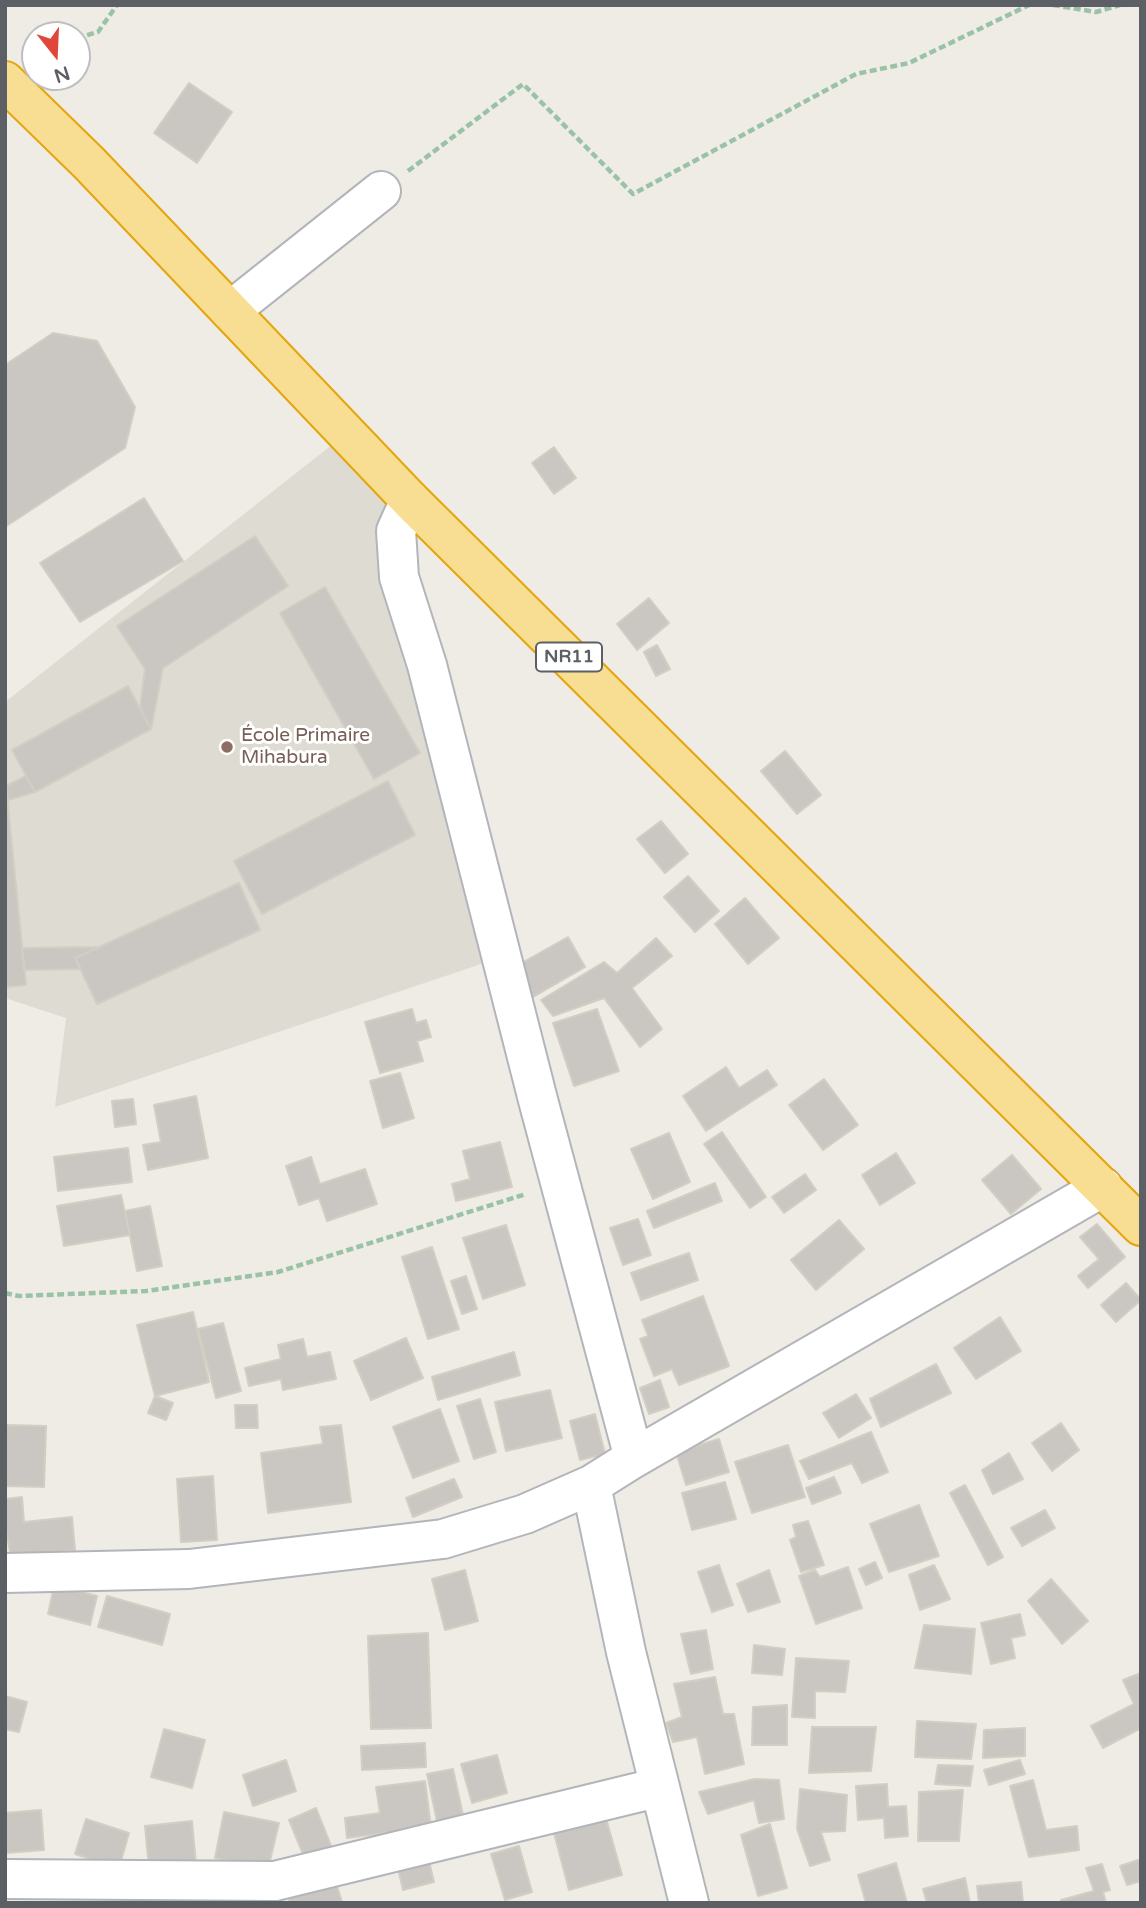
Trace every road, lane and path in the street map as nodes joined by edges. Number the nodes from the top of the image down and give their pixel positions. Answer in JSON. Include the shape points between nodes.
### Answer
{"nodes":[{"id":1,"x":117,"y":5,"type":"edge"},
{"id":2,"x":1029,"y":5,"type":"edge"},
{"id":3,"x":1053,"y":5,"type":"edge"},
{"id":4,"x":1120,"y":5,"type":"edge"},
{"id":5,"x":91,"y":35,"type":"edge"},
{"id":6,"x":5,"y":81,"type":"edge"},
{"id":7,"x":381,"y":191,"type":"joint"},
{"id":8,"x":230,"y":311,"type":"junction"},
{"id":9,"x":410,"y":499,"type":"junction"},
{"id":10,"x":560,"y":1183,"type":"junction"},
{"id":11,"x":1103,"y":1187,"type":"junction"},
{"id":12,"x":1141,"y":1226,"type":"edge"},
{"id":13,"x":5,"y":1293,"type":"edge"},
{"id":14,"x":634,"y":1458,"type":"junction"},
{"id":15,"x":592,"y":1485,"type":"junction"},
{"id":16,"x":5,"y":1573,"type":"edge"},
{"id":17,"x":660,"y":1787,"type":"junction"},
{"id":18,"x":5,"y":1879,"type":"edge"},
{"id":19,"x":689,"y":1903,"type":"edge"}],
"edges":[{"from":1,"to":5,"type":"path","via":[[98,33]]},
{"from":2,"to":7,"type":"path","via":[[909,63],[856,74],[632,194],[523,84]]},
{"from":3,"to":4,"type":"path","via":[[1096,12]]},
{"from":6,"to":8,"type":"highway","number":"NR11"},
{"from":7,"to":8,"type":"street"},
{"from":8,"to":9,"type":"highway","number":"NR11"},
{"from":9,"to":10,"type":"street","via":[[396,531],[399,577],[427,666]]},
{"from":9,"to":11,"type":"highway","number":"NR11"},
{"from":10,"to":13,"type":"path","via":[[278,1272],[146,1290]]},
{"from":10,"to":14,"type":"street"},
{"from":11,"to":12,"type":"highway","number":"NR11"},
{"from":11,"to":14,"type":"street"},
{"from":14,"to":15,"type":"street"},
{"from":15,"to":16,"type":"street","via":[[525,1514],[443,1539],[189,1569]]},
{"from":15,"to":17,"type":"street","via":[[626,1652]]},
{"from":17,"to":18,"type":"street","via":[[275,1881]]},
{"from":17,"to":19,"type":"street"}]}
